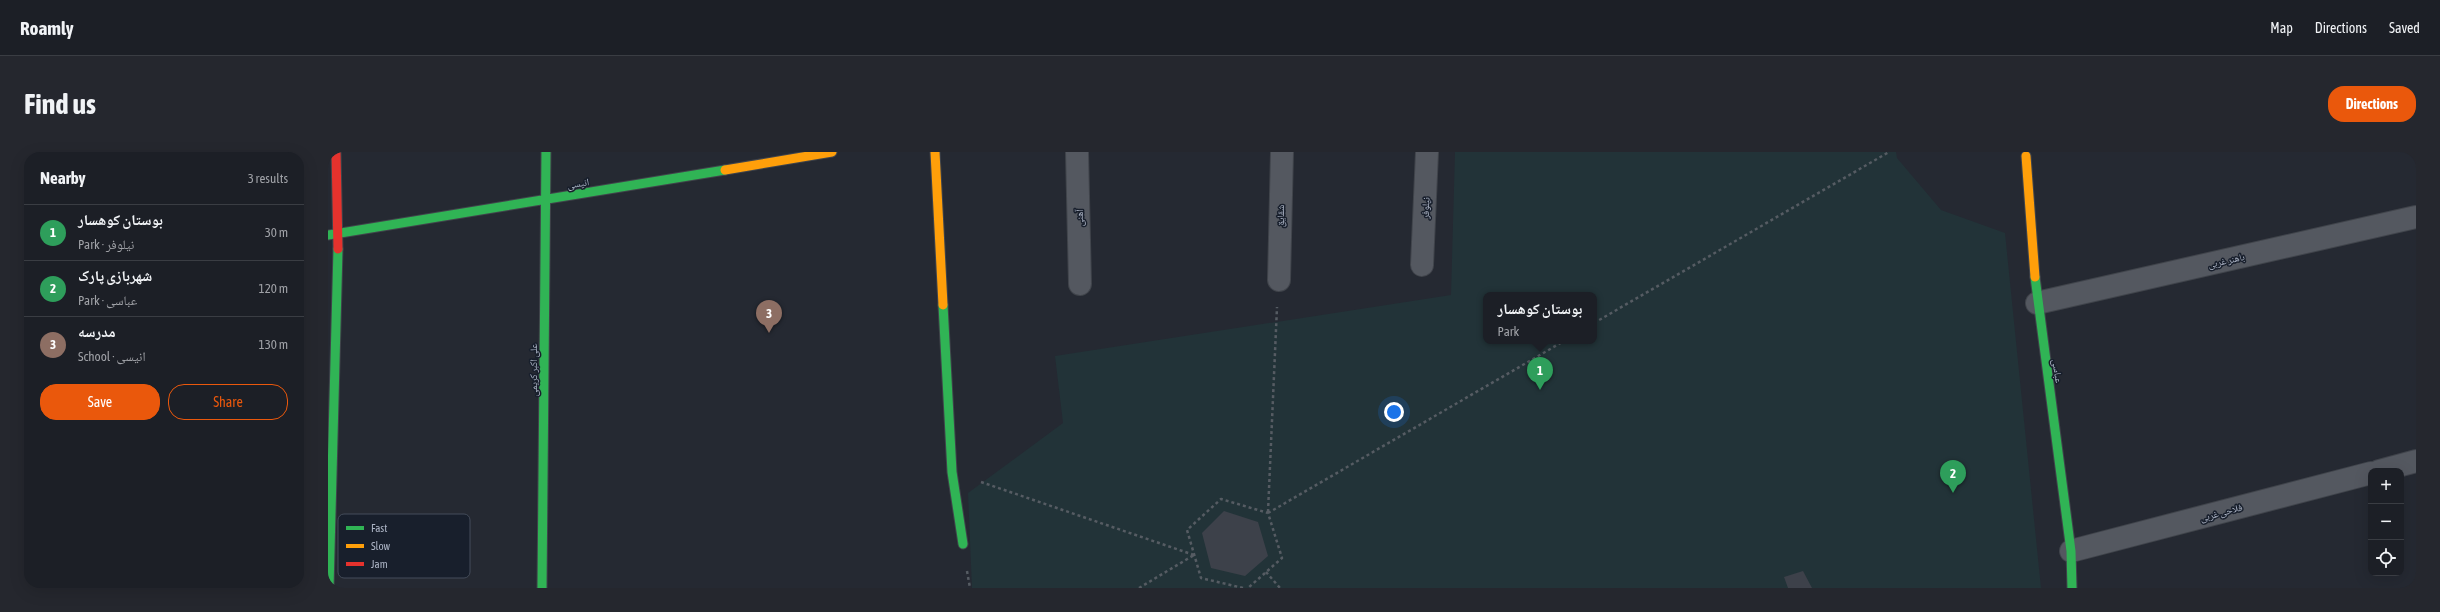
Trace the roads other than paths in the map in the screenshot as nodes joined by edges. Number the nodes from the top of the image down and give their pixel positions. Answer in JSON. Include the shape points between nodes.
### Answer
{"nodes":[{"id":1,"x":336,"y":152,"type":"edge"},
{"id":2,"x":546,"y":152,"type":"edge"},
{"id":3,"x":828,"y":152,"type":"edge"},
{"id":4,"x":934,"y":152,"type":"edge"},
{"id":5,"x":1077,"y":152,"type":"edge"},
{"id":6,"x":1282,"y":152,"type":"edge"},
{"id":7,"x":1427,"y":152,"type":"edge"},
{"id":8,"x":2026,"y":156,"type":"dead end"},
{"id":9,"x":545,"y":200,"type":"junction"},
{"id":10,"x":2416,"y":217,"type":"edge"},
{"id":11,"x":338,"y":234,"type":"junction"},
{"id":12,"x":328,"y":235,"type":"edge"},
{"id":13,"x":1422,"y":265,"type":"dead end"},
{"id":14,"x":1279,"y":280,"type":"road end"},
{"id":15,"x":1080,"y":284,"type":"dead end"},
{"id":16,"x":2037,"y":304,"type":"junction"},
{"id":17,"x":2416,"y":461,"type":"edge"},
{"id":18,"x":2390,"y":468,"type":"edge"},
{"id":19,"x":2368,"y":474,"type":"edge"},
{"id":20,"x":963,"y":544,"type":"dead end"},
{"id":21,"x":2071,"y":551,"type":"junction"},
{"id":22,"x":329,"y":588,"type":"edge"},
{"id":23,"x":542,"y":588,"type":"edge"},
{"id":24,"x":2072,"y":588,"type":"edge"}],
"edges":[{"from":1,"to":11,"type":"street"},
{"from":2,"to":9,"type":"street","name":"علی اکبر کریمی"},
{"from":3,"to":9,"type":"street","name":"انیسی"},
{"from":4,"to":20,"type":"street","via":[[952,472]]},
{"from":5,"to":15,"type":"street","name":"آهنی"},
{"from":6,"to":14,"type":"street","name":"شقایق"},
{"from":7,"to":13,"type":"street","name":"نیلوفر"},
{"from":8,"to":16,"type":"street","name":"عباسی"},
{"from":9,"to":11,"type":"street","name":"انیسی"},
{"from":9,"to":23,"type":"street","name":"علی اکبر کریمی"},
{"from":10,"to":16,"type":"street","name":"باهنر غربی"},
{"from":11,"to":12,"type":"street","name":"انیسی"},
{"from":11,"to":22,"type":"street"},
{"from":16,"to":21,"type":"street","name":"عباسی"},
{"from":17,"to":18,"type":"street"},
{"from":19,"to":21,"type":"street","name":"فلاحی غربی"},
{"from":21,"to":24,"type":"street","name":"عباسی"}]}
